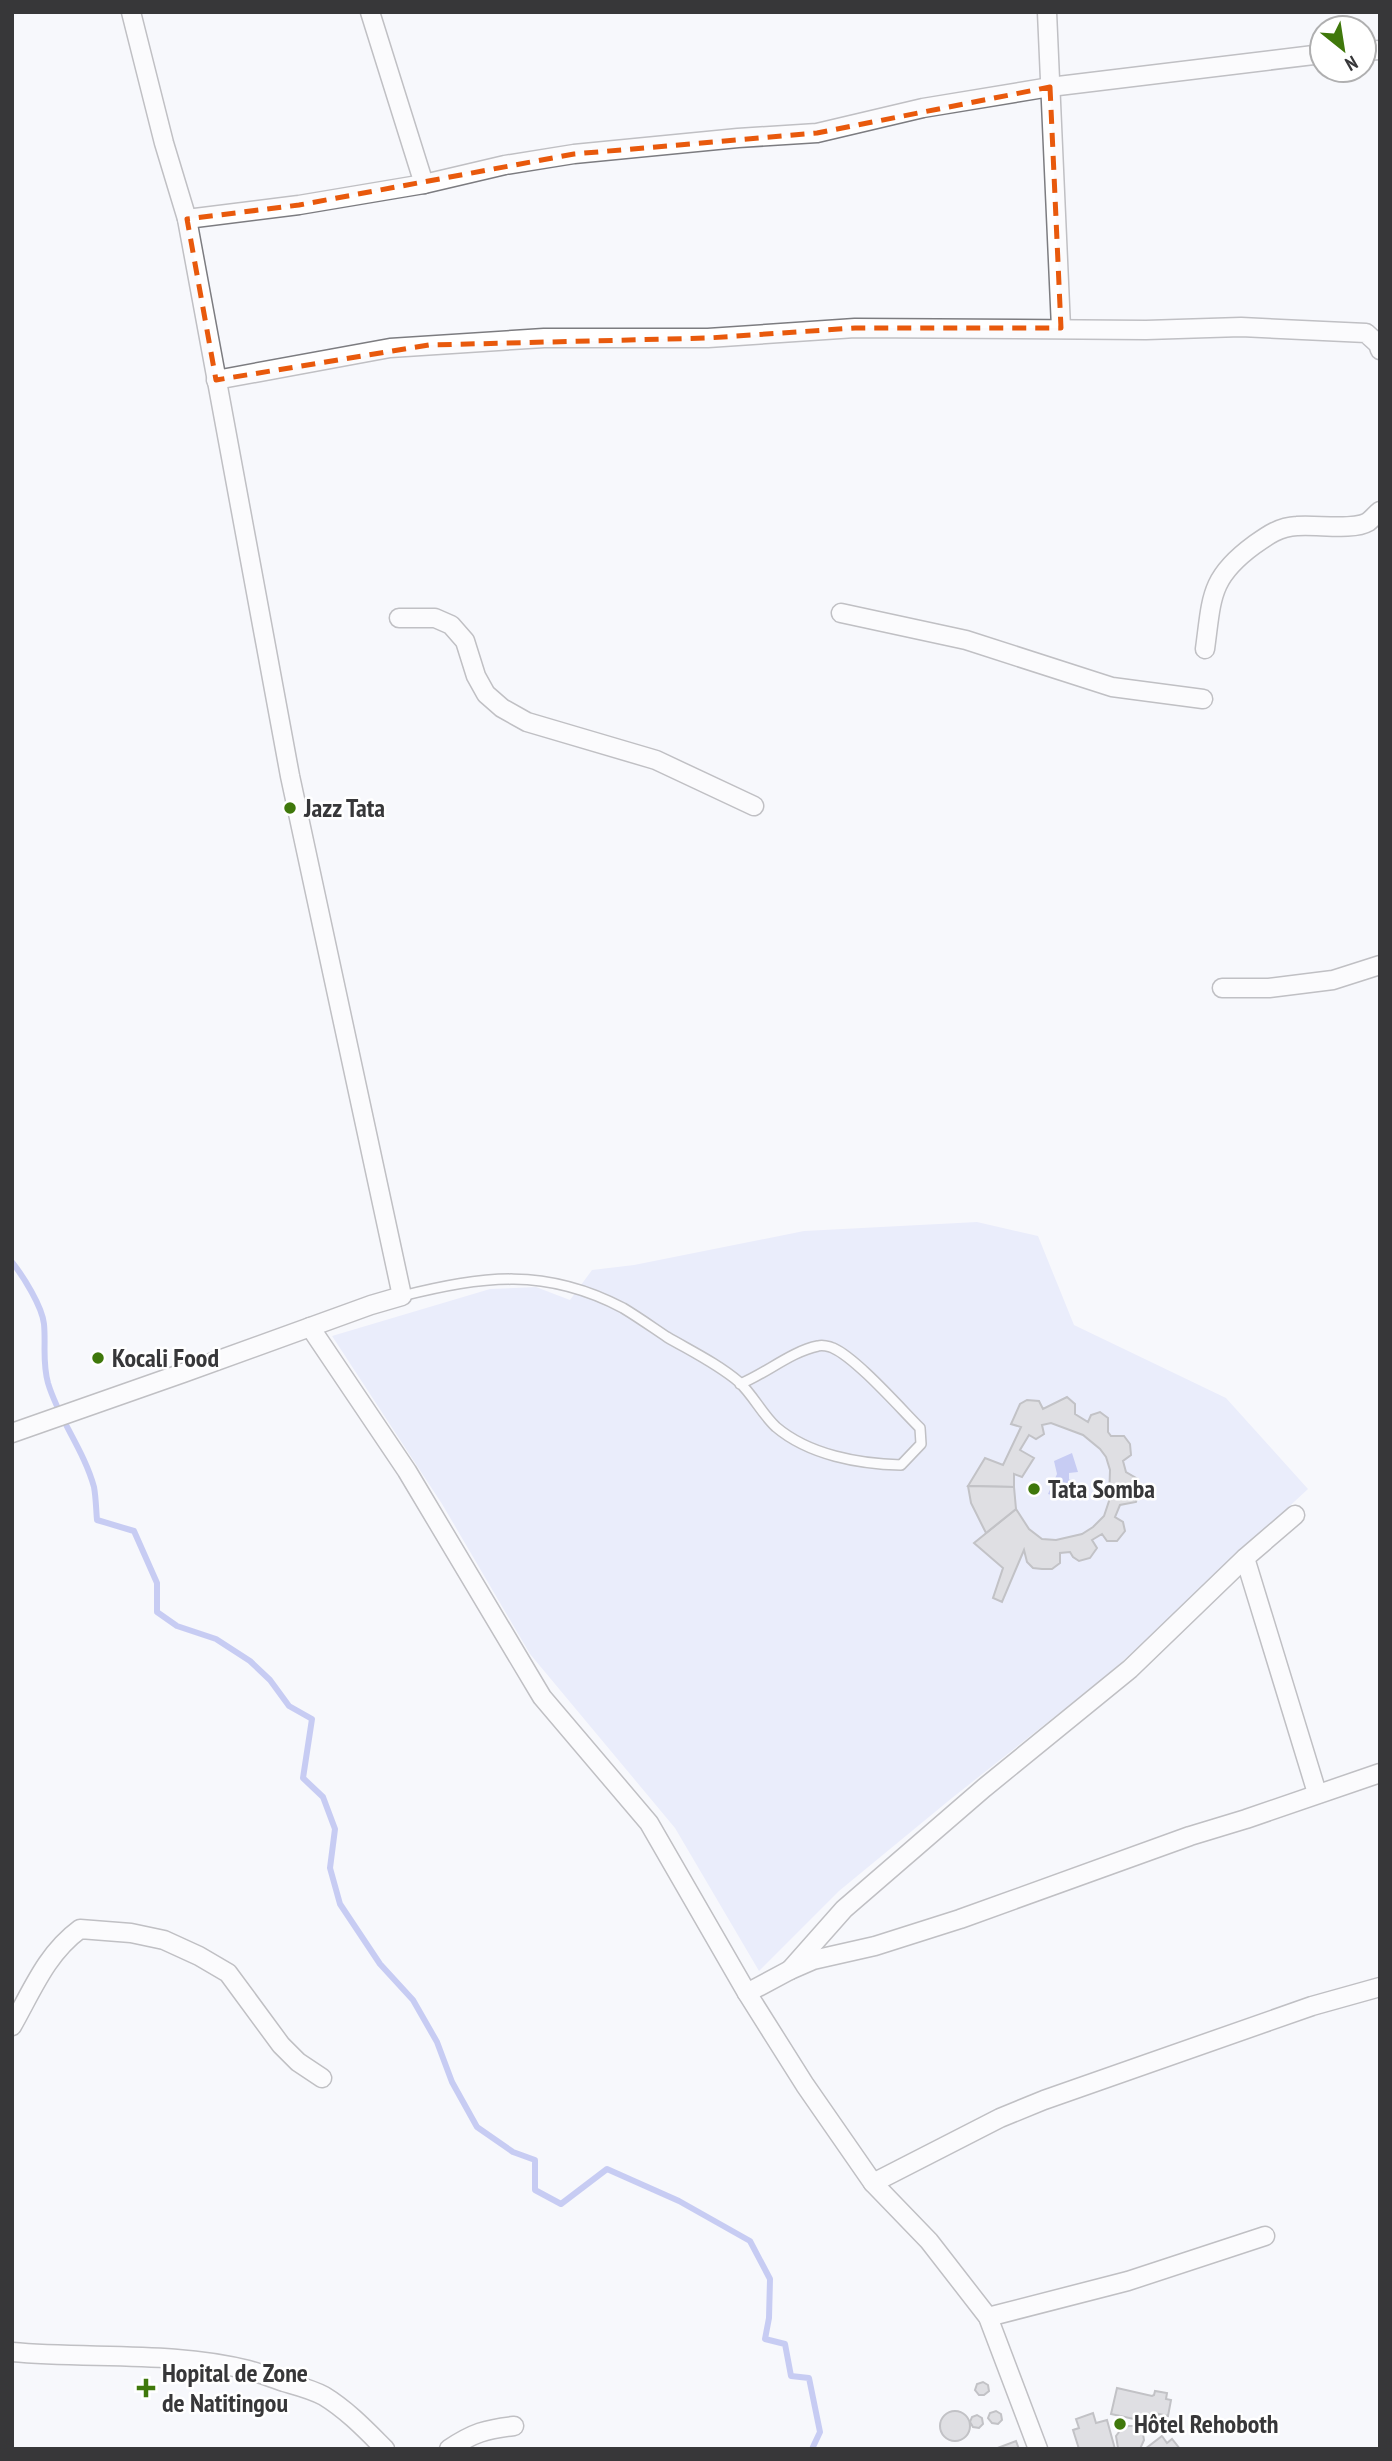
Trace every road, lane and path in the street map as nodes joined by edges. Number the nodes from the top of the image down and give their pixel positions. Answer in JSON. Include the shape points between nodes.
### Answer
{"nodes":[{"id":1,"x":131,"y":12,"type":"edge"},
{"id":2,"x":370,"y":12,"type":"edge"},
{"id":3,"x":1047,"y":12,"type":"edge"},
{"id":4,"x":1308,"y":56,"type":"edge"},
{"id":5,"x":1050,"y":87,"type":"junction"},
{"id":6,"x":424,"y":184,"type":"junction"},
{"id":7,"x":187,"y":219,"type":"junction"},
{"id":8,"x":1061,"y":328,"type":"junction"},
{"id":9,"x":1380,"y":350,"type":"edge"},
{"id":10,"x":216,"y":380,"type":"junction"},
{"id":11,"x":1380,"y":511,"type":"edge"},
{"id":12,"x":841,"y":613,"type":"dead end"},
{"id":13,"x":399,"y":618,"type":"dead end"},
{"id":14,"x":1205,"y":649,"type":"dead end"},
{"id":15,"x":1203,"y":699,"type":"dead end"},
{"id":16,"x":754,"y":806,"type":"dead end"},
{"id":17,"x":1380,"y":965,"type":"edge"},
{"id":18,"x":1222,"y":988,"type":"dead end"},
{"id":19,"x":402,"y":1296,"type":"junction"},
{"id":20,"x":310,"y":1327,"type":"junction"},
{"id":21,"x":740,"y":1384,"type":"junction"},
{"id":22,"x":12,"y":1433,"type":"edge"},
{"id":23,"x":1294,"y":1515,"type":"dead end"},
{"id":24,"x":1245,"y":1558,"type":"junction"},
{"id":25,"x":1380,"y":1773,"type":"edge"},
{"id":26,"x":1317,"y":1793,"type":"junction"},
{"id":27,"x":790,"y":1970,"type":"junction"},
{"id":28,"x":1380,"y":1987,"type":"edge"},
{"id":29,"x":747,"y":1993,"type":"junction"},
{"id":30,"x":12,"y":2026,"type":"edge"},
{"id":31,"x":322,"y":2078,"type":"dead end"},
{"id":32,"x":873,"y":2183,"type":"junction"},
{"id":33,"x":1265,"y":2236,"type":"dead end"},
{"id":34,"x":988,"y":2317,"type":"junction"},
{"id":35,"x":12,"y":2352,"type":"edge"},
{"id":36,"x":514,"y":2426,"type":"dead end"},
{"id":37,"x":385,"y":2449,"type":"edge"},
{"id":38,"x":449,"y":2449,"type":"edge"},
{"id":39,"x":1038,"y":2449,"type":"edge"}],
"edges":[{"from":1,"to":7,"type":"street"},
{"from":2,"to":6,"type":"street"},
{"from":3,"to":5,"type":"street"},
{"from":4,"to":5,"type":"street"},
{"from":5,"to":6,"type":"street","via":[[923,108],[817,133],[574,154]]},
{"from":5,"to":8,"type":"street"},
{"from":6,"to":7,"type":"street"},
{"from":7,"to":10,"type":"street"},
{"from":8,"to":9,"type":"street","via":[[1338,331],[1366,333]]},
{"from":8,"to":10,"type":"street","via":[[855,328],[708,338],[544,338],[429,345]]},
{"from":10,"to":19,"type":"street","via":[[290,776]]},
{"from":11,"to":14,"type":"street","via":[[1367,523],[1275,529],[1233,560],[1219,578]]},
{"from":12,"to":15,"type":"street","via":[[966,640],[1112,687]]},
{"from":13,"to":16,"type":"street","via":[[435,618],[451,625],[465,641],[486,694],[527,722],[656,760]]},
{"from":17,"to":18,"type":"street","via":[[1333,979],[1269,988]]},
{"from":19,"to":20,"type":"street"},
{"from":19,"to":21,"type":"lane","via":[[500,1278],[555,1283],[622,1308]]},
{"from":20,"to":22,"type":"street"},
{"from":20,"to":29,"type":"street","via":[[407,1471],[542,1696],[649,1823]]},
{"from":21,"to":21,"type":"lane","via":[[805,1350],[832,1347],[920,1428],[921,1444],[901,1465],[883,1465],[798,1443],[776,1426]]},
{"from":23,"to":24,"type":"street"},
{"from":24,"to":26,"type":"street"},
{"from":24,"to":27,"type":"street","via":[[1130,1669],[844,1909]]},
{"from":25,"to":26,"type":"street"},
{"from":26,"to":27,"type":"street","via":[[960,1919]]},
{"from":27,"to":29,"type":"street"},
{"from":28,"to":32,"type":"street","via":[[1312,2006],[1044,2100]]},
{"from":29,"to":32,"type":"street"},
{"from":30,"to":31,"type":"street","via":[[43,1968],[65,1939],[80,1929],[131,1933],[164,1940],[228,1973],[282,2045]]},
{"from":32,"to":34,"type":"street","via":[[929,2241]]},
{"from":33,"to":34,"type":"street","via":[[1128,2281]]},
{"from":34,"to":39,"type":"street"},
{"from":35,"to":37,"type":"street","via":[[145,2357],[248,2370],[326,2397]]},
{"from":36,"to":38,"type":"street","via":[[486,2429]]}]}
